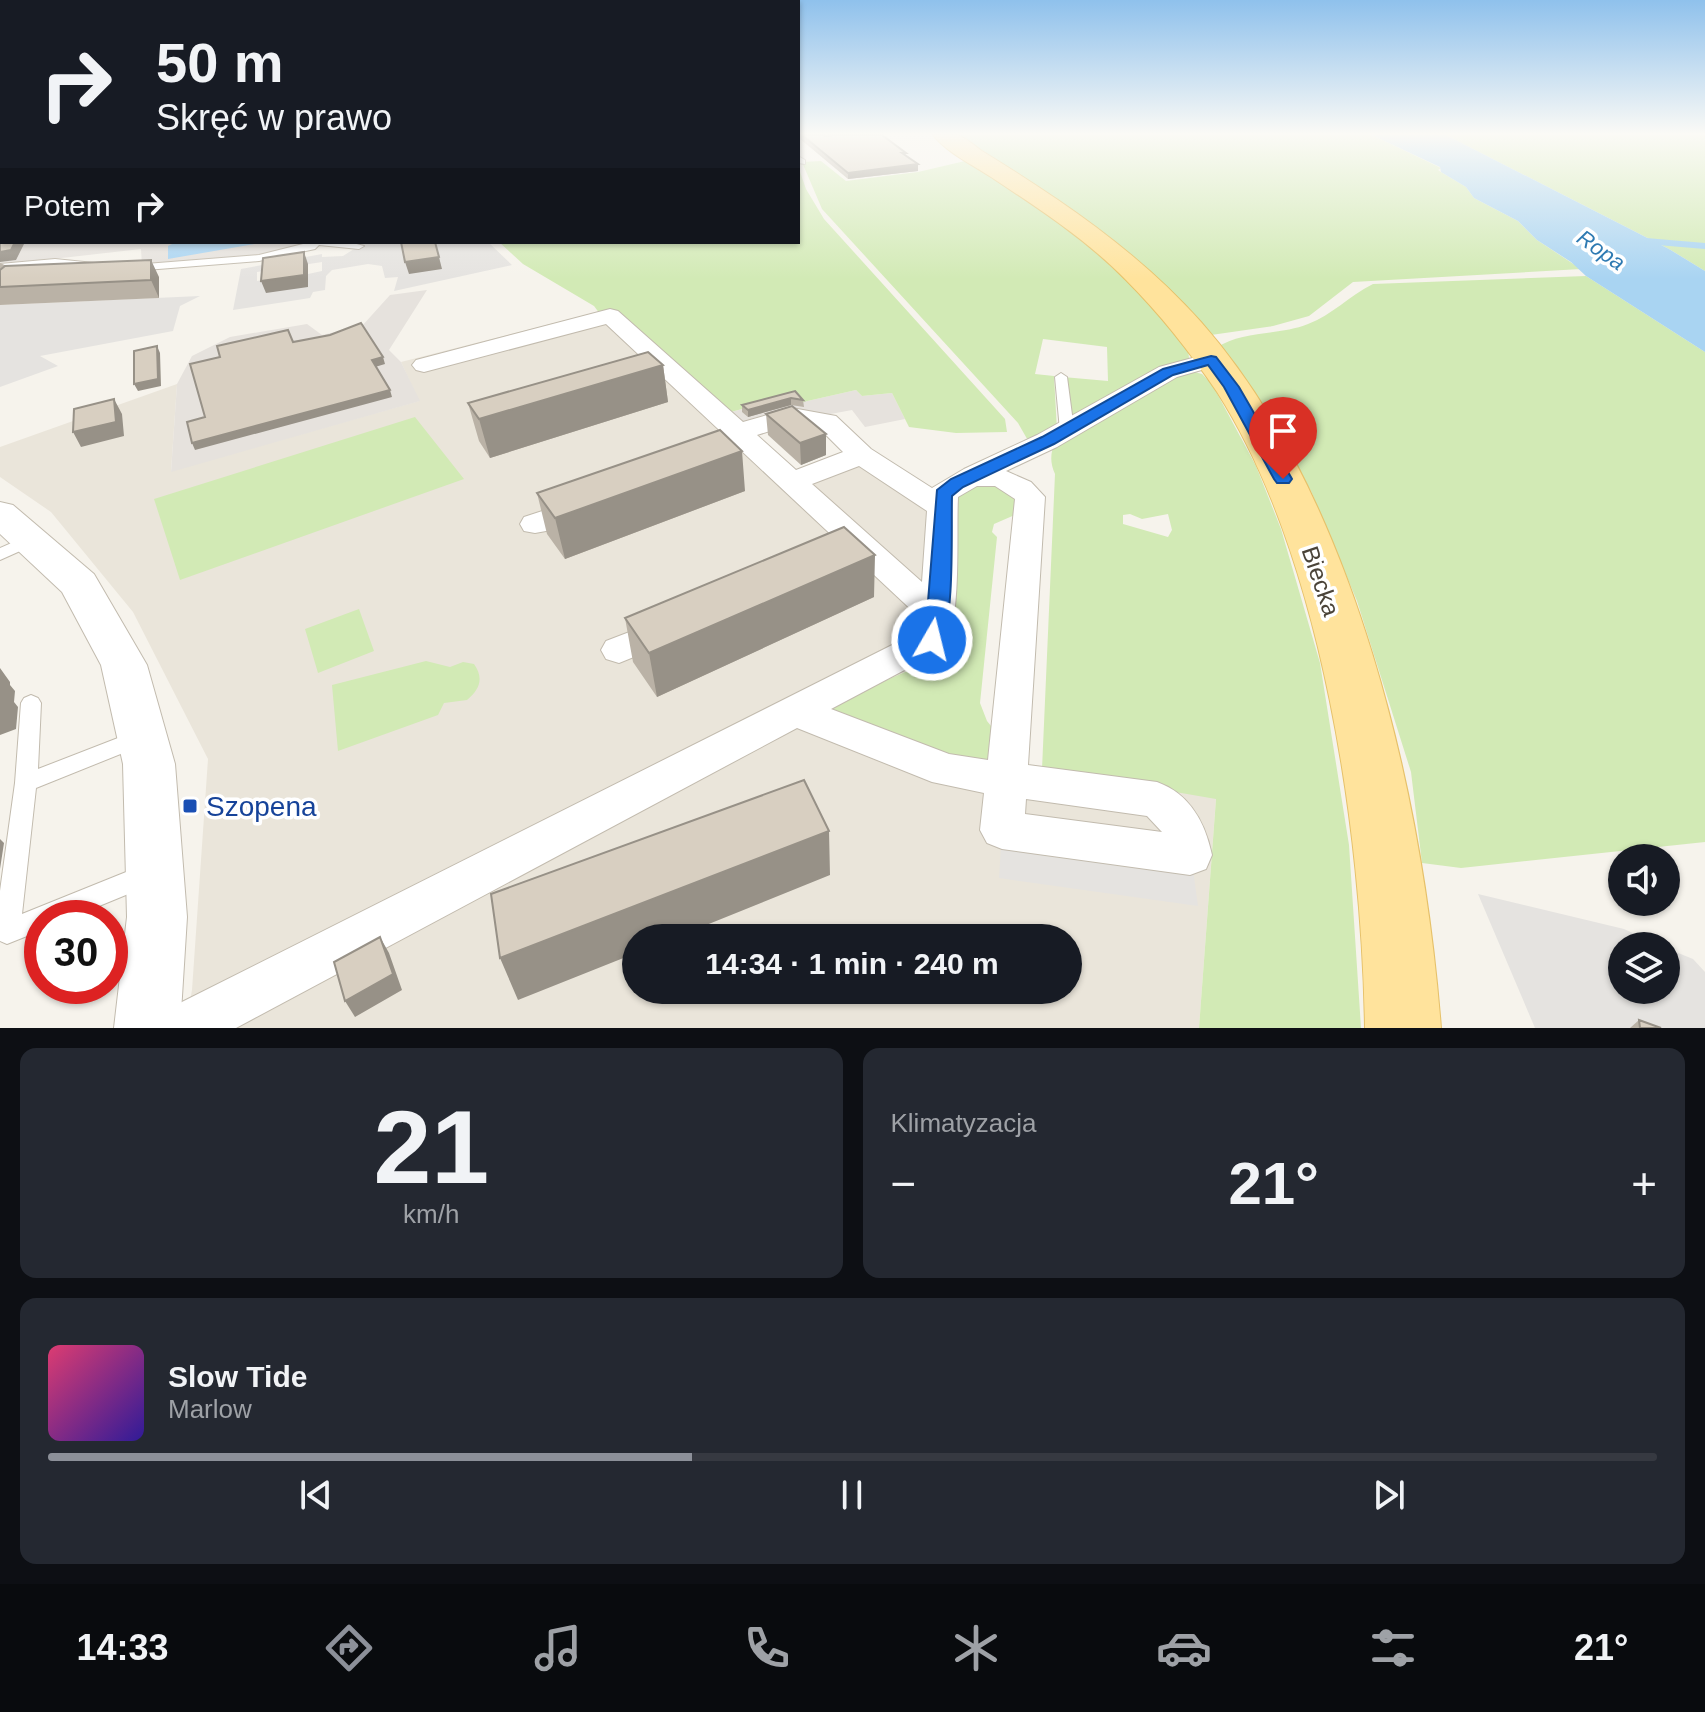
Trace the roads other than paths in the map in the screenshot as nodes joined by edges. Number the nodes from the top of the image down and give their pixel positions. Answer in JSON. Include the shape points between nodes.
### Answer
{"nodes":[{"id":1,"x":1015,"y":183,"type":"edge"},
{"id":2,"x":315,"y":244,"type":"edge"},
{"id":3,"x":338,"y":244,"type":"edge"},
{"id":4,"x":359,"y":246,"type":"dead end"},
{"id":5,"x":0,"y":267,"type":"edge"},
{"id":6,"x":112,"y":268,"type":"edge"},
{"id":7,"x":126,"y":268,"type":"edge"},
{"id":8,"x":1211,"y":360,"type":"junction"},
{"id":9,"x":424,"y":365,"type":"dead end"},
{"id":10,"x":1061,"y":377,"type":"dead end"},
{"id":11,"x":1057,"y":435,"type":"junction"},
{"id":12,"x":739,"y":444,"type":"junction"},
{"id":13,"x":861,"y":455,"type":"junction"},
{"id":14,"x":973,"y":476,"type":"junction"},
{"id":15,"x":793,"y":481,"type":"junction"},
{"id":16,"x":611,"y":496,"type":"edge"},
{"id":17,"x":1030,"y":497,"type":"junction"},
{"id":18,"x":942,"y":507,"type":"junction"},
{"id":19,"x":535,"y":524,"type":"edge"},
{"id":20,"x":11,"y":536,"type":"edge"},
{"id":21,"x":937,"y":614,"type":"junction"},
{"id":22,"x":696,"y":617,"type":"edge"},
{"id":23,"x":619,"y":650,"type":"dead end"},
{"id":24,"x":31,"y":703,"type":"dead end"},
{"id":25,"x":795,"y":711,"type":"junction"},
{"id":26,"x":142,"y":737,"type":"junction"},
{"id":27,"x":26,"y":783,"type":"junction"},
{"id":28,"x":154,"y":871,"type":"junction"},
{"id":29,"x":6,"y":901,"type":"edge"},
{"id":30,"x":3,"y":934,"type":"edge"},
{"id":31,"x":147,"y":1028,"type":"edge"},
{"id":32,"x":184,"y":1028,"type":"edge"},
{"id":33,"x":1403,"y":1028,"type":"edge"}],
"edges":[{"from":1,"to":8,"type":"main road","name":"Biecka","via":[[1118,258],[1172,310]]},
{"from":2,"to":7,"type":"lane","via":[[246,264]]},
{"from":3,"to":4,"type":"lane"},
{"from":5,"to":6,"type":"lane","via":[[55,262]]},
{"from":8,"to":11,"type":"street","via":[[1168,372]]},
{"from":8,"to":33,"type":"main road","name":"Biecka","via":[[1283,479],[1325,587],[1371,755],[1401,968]]},
{"from":9,"to":12,"type":"street","via":[[610,316],[658,376]]},
{"from":10,"to":11,"type":"lane"},
{"from":11,"to":14,"type":"street"},
{"from":11,"to":17,"type":"street","via":[[1030,461]]},
{"from":12,"to":13,"type":"street","via":[[792,416],[827,422]]},
{"from":12,"to":15,"type":"street"},
{"from":13,"to":15,"type":"street"},
{"from":13,"to":18,"type":"street"},
{"from":14,"to":17,"type":"street","via":[[1007,480]]},
{"from":14,"to":18,"type":"street","via":[[948,489]]},
{"from":15,"to":21,"type":"street","via":[[848,551]]},
{"from":16,"to":19,"type":"street"},
{"from":17,"to":25,"type":"street","via":[[1008,779],[946,770]]},
{"from":18,"to":21,"type":"street"},
{"from":20,"to":26,"type":"street","via":[[79,584],[124,665]]},
{"from":21,"to":25,"type":"street","via":[[932,640]]},
{"from":22,"to":23,"type":"street"},
{"from":24,"to":27,"type":"lane"},
{"from":25,"to":32,"type":"street"},
{"from":26,"to":27,"type":"lane"},
{"from":26,"to":28,"type":"street","via":[[149,764]]},
{"from":27,"to":29,"type":"lane"},
{"from":28,"to":30,"type":"lane"},
{"from":28,"to":31,"type":"street","via":[[157,917]]},
{"from":29,"to":30,"type":"lane"}]}
